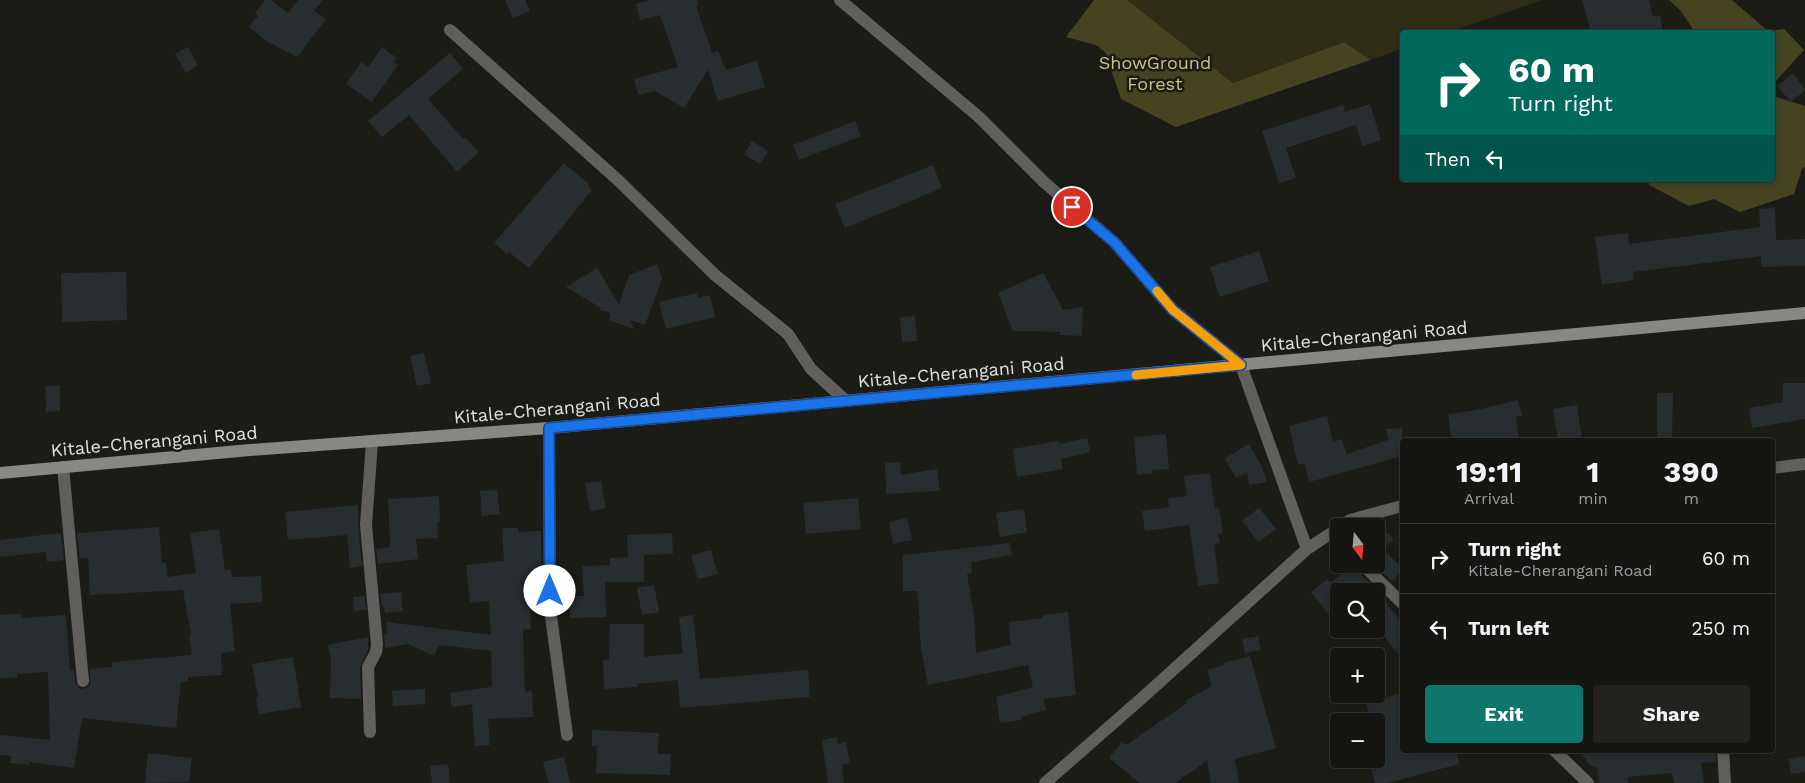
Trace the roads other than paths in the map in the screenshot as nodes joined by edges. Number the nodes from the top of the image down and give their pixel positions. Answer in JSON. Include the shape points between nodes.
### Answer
{"nodes":[{"id":1,"x":840,"y":0,"type":"edge"},
{"id":2,"x":450,"y":30,"type":"dead end"},
{"id":3,"x":1805,"y":313,"type":"edge"},
{"id":4,"x":1241,"y":365,"type":"junction"},
{"id":5,"x":845,"y":400,"type":"junction"},
{"id":6,"x":549,"y":428,"type":"junction"},
{"id":7,"x":372,"y":442,"type":"junction"},
{"id":8,"x":1805,"y":464,"type":"edge"},
{"id":9,"x":63,"y":467,"type":"junction"},
{"id":10,"x":1775,"y":468,"type":"edge"},
{"id":11,"x":0,"y":473,"type":"edge"},
{"id":12,"x":1400,"y":507,"type":"edge"},
{"id":13,"x":1357,"y":518,"type":"edge"},
{"id":14,"x":1330,"y":536,"type":"edge"},
{"id":15,"x":1307,"y":549,"type":"junction"},
{"id":16,"x":1371,"y":573,"type":"edge"},
{"id":17,"x":1400,"y":601,"type":"edge"},
{"id":18,"x":83,"y":681,"type":"dead end"},
{"id":19,"x":370,"y":732,"type":"dead end"},
{"id":20,"x":567,"y":735,"type":"dead end"},
{"id":21,"x":1557,"y":753,"type":"edge"},
{"id":22,"x":1723,"y":753,"type":"edge"},
{"id":23,"x":1044,"y":783,"type":"edge"},
{"id":24,"x":1588,"y":783,"type":"edge"},
{"id":25,"x":1725,"y":783,"type":"edge"}],
"edges":[{"from":1,"to":4,"type":"street","via":[[979,117],[1045,183],[1114,242],[1173,310]]},
{"from":2,"to":5,"type":"street","via":[[619,180],[715,275],[788,334],[811,369]]},
{"from":3,"to":4,"type":"main road","name":"Kitale-Cherangani Road"},
{"from":4,"to":5,"type":"main road","name":"Kitale-Cherangani Road"},
{"from":4,"to":15,"type":"street"},
{"from":5,"to":6,"type":"main road","name":"Kitale-Cherangani Road"},
{"from":6,"to":7,"type":"main road","name":"Kitale-Cherangani Road"},
{"from":6,"to":20,"type":"street","via":[[550,609]]},
{"from":7,"to":9,"type":"main road","name":"Kitale-Cherangani Road"},
{"from":7,"to":19,"type":"street","via":[[366,525],[377,644],[368,667]]},
{"from":8,"to":10,"type":"street"},
{"from":9,"to":11,"type":"main road","name":"Kitale-Cherangani Road"},
{"from":9,"to":18,"type":"street"},
{"from":12,"to":13,"type":"street"},
{"from":14,"to":15,"type":"street"},
{"from":15,"to":23,"type":"street"},
{"from":16,"to":17,"type":"street"},
{"from":21,"to":24,"type":"street"},
{"from":22,"to":25,"type":"street"}]}
